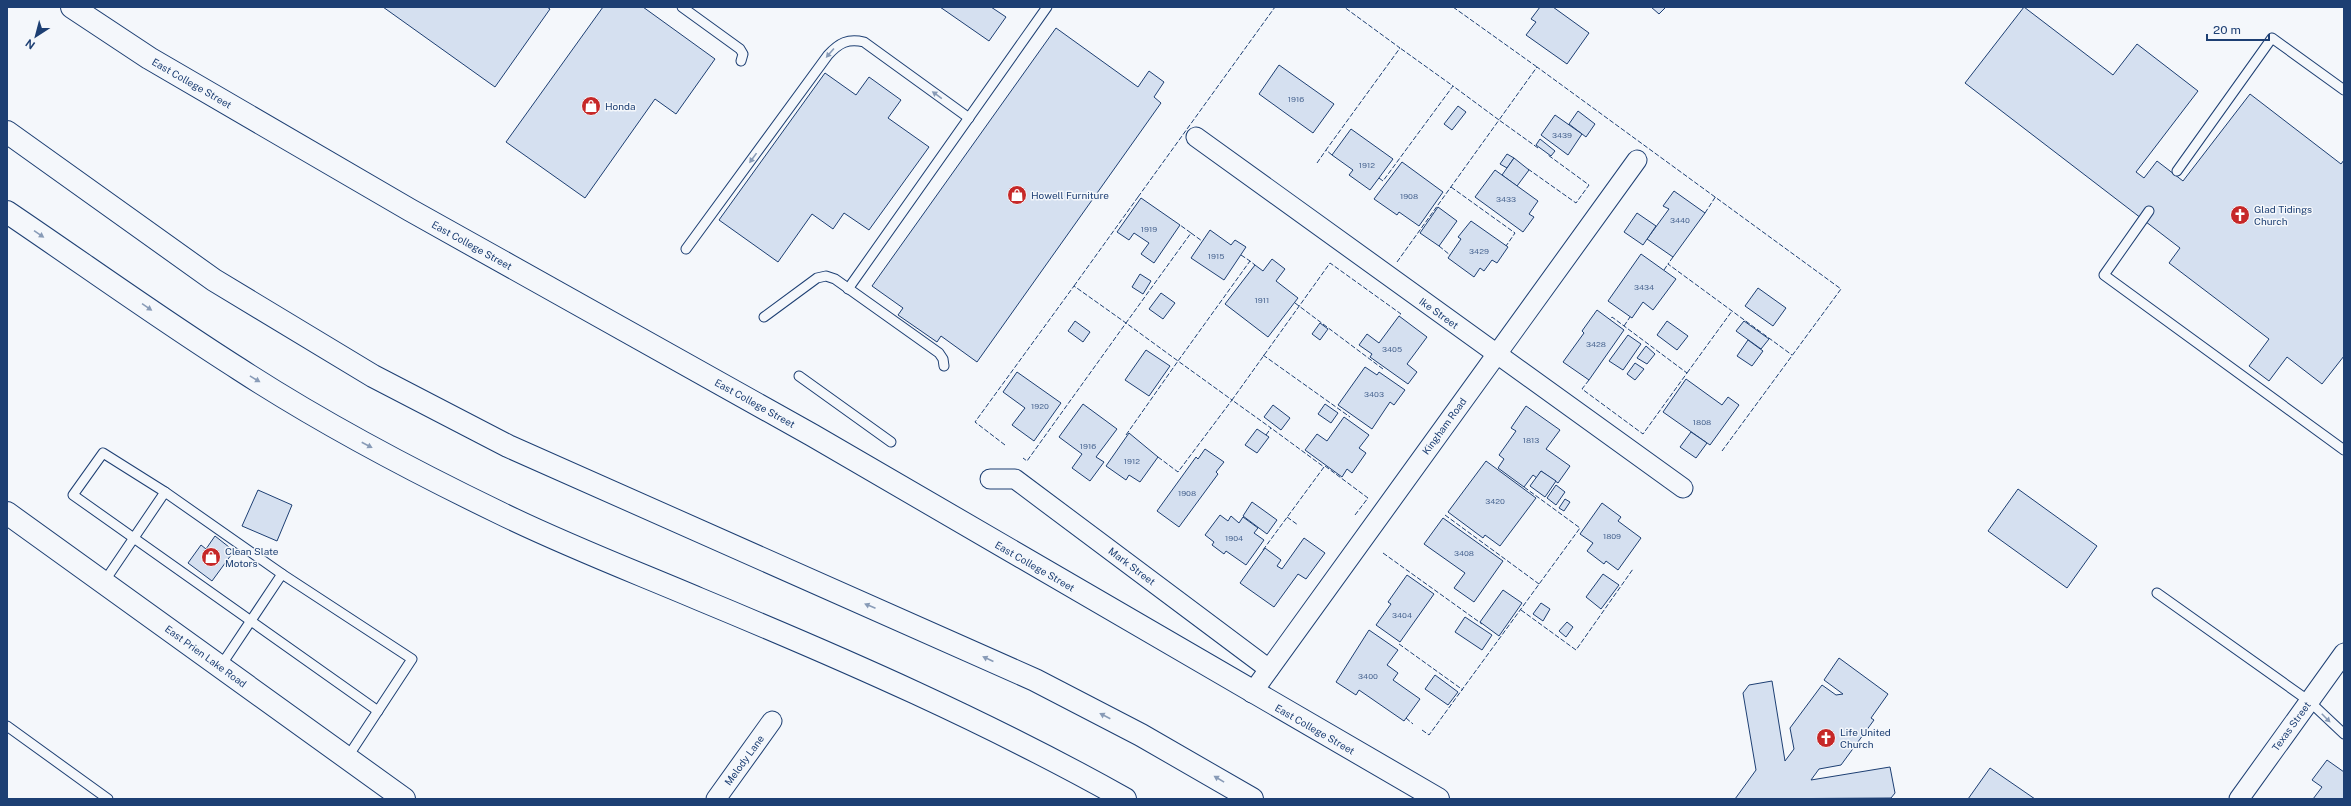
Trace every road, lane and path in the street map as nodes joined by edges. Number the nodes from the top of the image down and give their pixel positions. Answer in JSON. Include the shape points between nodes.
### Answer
{"nodes":[{"id":1,"x":72,"y":7,"type":"edge"},
{"id":2,"x":682,"y":7,"type":"edge"},
{"id":3,"x":1047,"y":7,"type":"edge"},
{"id":4,"x":740,"y":61,"type":"dead end"},
{"id":5,"x":2344,"y":90,"type":"edge"},
{"id":6,"x":969,"y":118,"type":"junction"},
{"id":7,"x":7,"y":132,"type":"edge"},
{"id":8,"x":1196,"y":137,"type":"dead end"},
{"id":9,"x":1637,"y":160,"type":"dead end"},
{"id":10,"x":2177,"y":171,"type":"dead end"},
{"id":11,"x":2149,"y":211,"type":"dead end"},
{"id":12,"x":7,"y":212,"type":"edge"},
{"id":13,"x":686,"y":249,"type":"dead end"},
{"id":14,"x":848,"y":289,"type":"junction"},
{"id":15,"x":764,"y":317,"type":"dead end"},
{"id":16,"x":1496,"y":354,"type":"junction"},
{"id":17,"x":944,"y":366,"type":"dead end"},
{"id":18,"x":799,"y":376,"type":"dead end"},
{"id":19,"x":892,"y":442,"type":"dead end"},
{"id":20,"x":2344,"y":450,"type":"edge"},
{"id":21,"x":990,"y":479,"type":"dead end"},
{"id":22,"x":1683,"y":488,"type":"dead end"},
{"id":23,"x":165,"y":492,"type":"junction"},
{"id":24,"x":7,"y":513,"type":"edge"},
{"id":25,"x":134,"y":538,"type":"junction"},
{"id":26,"x":282,"y":574,"type":"junction"},
{"id":27,"x":104,"y":582,"type":"junction"},
{"id":28,"x":2157,"y":593,"type":"dead end"},
{"id":29,"x":250,"y":622,"type":"junction"},
{"id":30,"x":2344,"y":653,"type":"edge"},
{"id":31,"x":220,"y":667,"type":"junction"},
{"id":32,"x":1269,"y":669,"type":"junction"},
{"id":33,"x":1252,"y":693,"type":"junction"},
{"id":34,"x":2309,"y":700,"type":"junction"},
{"id":35,"x":378,"y":711,"type":"junction"},
{"id":36,"x":772,"y":721,"type":"dead end"},
{"id":37,"x":7,"y":726,"type":"edge"},
{"id":38,"x":2344,"y":734,"type":"edge"},
{"id":39,"x":347,"y":758,"type":"junction"},
{"id":40,"x":108,"y":799,"type":"edge"},
{"id":41,"x":404,"y":799,"type":"edge"},
{"id":42,"x":716,"y":799,"type":"edge"},
{"id":43,"x":1125,"y":799,"type":"edge"},
{"id":44,"x":1252,"y":799,"type":"edge"},
{"id":45,"x":1438,"y":799,"type":"edge"},
{"id":46,"x":2239,"y":799,"type":"edge"}],
"edges":[{"from":1,"to":33,"type":"main road","name":"East College Street","via":[[149,58],[410,210],[812,435]]},
{"from":2,"to":4,"type":"lane","via":[[740,49],[743,54]]},
{"from":3,"to":6,"type":"lane"},
{"from":5,"to":10,"type":"lane","via":[[2272,38]]},
{"from":6,"to":13,"type":"lane","one_way":true,"via":[[864,42],[845,41],[828,55]]},
{"from":6,"to":14,"type":"lane"},
{"from":44,"to":7,"type":"main road","one_way":true,"via":[[1141,735],[1035,680],[522,452],[373,376],[214,280]]},
{"from":8,"to":16,"type":"street","name":"Ike Street"},
{"from":9,"to":16,"type":"street","name":"Kingham Road"},
{"from":11,"to":20,"type":"lane","via":[[2104,275]]},
{"from":12,"to":43,"type":"main road","one_way":true,"via":[[240,370],[430,479],[598,558],[902,686],[1056,760]]},
{"from":14,"to":15,"type":"lane","via":[[826,276],[817,278]]},
{"from":14,"to":17,"type":"lane","via":[[939,353]]},
{"from":16,"to":22,"type":"street","name":"Ike Street"},
{"from":16,"to":32,"type":"street","name":"Kingham Road"},
{"from":18,"to":19,"type":"lane"},
{"from":21,"to":32,"type":"street","name":"Mark Street","via":[[1015,479]]},
{"from":23,"to":25,"type":"lane"},
{"from":23,"to":25,"type":"lane","via":[[103,453],[73,495]]},
{"from":23,"to":26,"type":"lane"},
{"from":24,"to":27,"type":"main road","name":"East Prien Lake Road"},
{"from":25,"to":27,"type":"lane"},
{"from":25,"to":29,"type":"lane"},
{"from":26,"to":29,"type":"lane"},
{"from":26,"to":35,"type":"lane","via":[[412,659]]},
{"from":27,"to":31,"type":"main road","name":"East Prien Lake Road"},
{"from":28,"to":34,"type":"lane"},
{"from":29,"to":31,"type":"lane"},
{"from":29,"to":35,"type":"lane"},
{"from":30,"to":34,"type":"street","name":"Texas Street"},
{"from":31,"to":39,"type":"main road","name":"East Prien Lake Road"},
{"from":32,"to":33,"type":"street","name":"Kingham Road"},
{"from":33,"to":45,"type":"main road","name":"East College Street"},
{"from":34,"to":38,"type":"lane","one_way":true},
{"from":34,"to":46,"type":"street","name":"Texas Street"},
{"from":35,"to":39,"type":"lane"},
{"from":36,"to":42,"type":"street","name":"Melody Lane"},
{"from":37,"to":40,"type":"lane"},
{"from":39,"to":41,"type":"main road","name":"East Prien Lake Road"}]}
